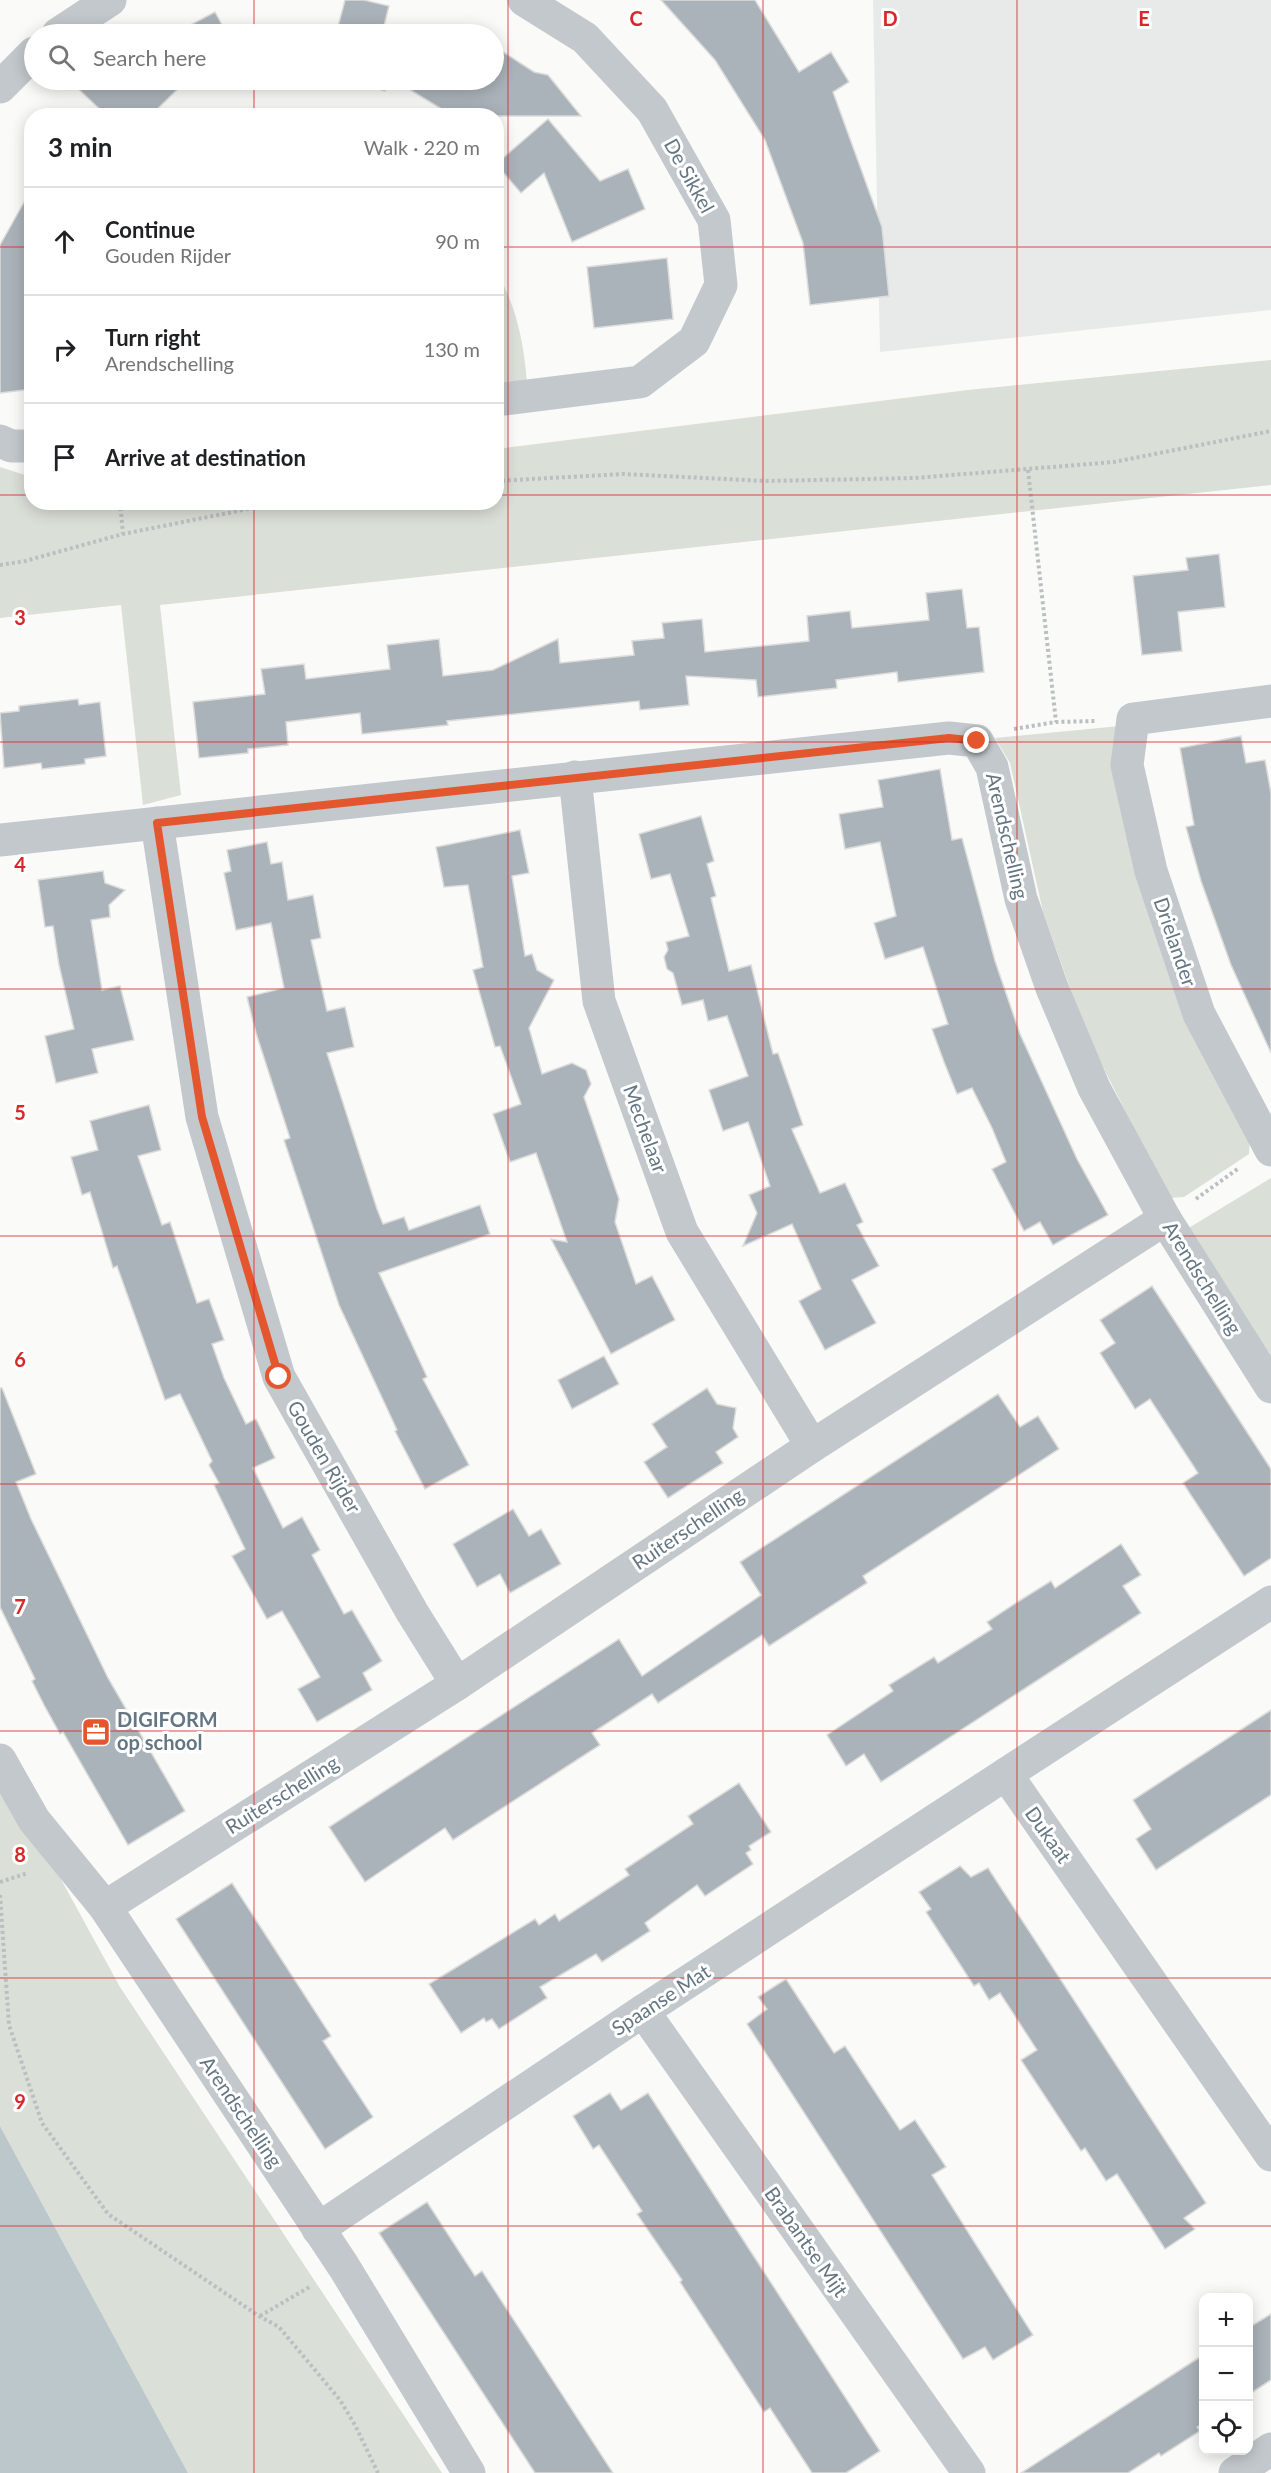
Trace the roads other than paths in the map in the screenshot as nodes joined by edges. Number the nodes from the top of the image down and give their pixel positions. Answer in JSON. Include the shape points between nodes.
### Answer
{"nodes":[{"id":1,"x":110,"y":0,"type":"edge"},
{"id":2,"x":524,"y":0,"type":"edge"},
{"id":3,"x":73,"y":24,"type":"edge"},
{"id":4,"x":24,"y":63,"type":"edge"},
{"id":5,"x":0,"y":87,"type":"edge"},
{"id":6,"x":504,"y":399,"type":"edge"},
{"id":7,"x":0,"y":441,"type":"edge"},
{"id":8,"x":24,"y":446,"type":"edge"},
{"id":9,"x":1271,"y":701,"type":"edge"},
{"id":10,"x":575,"y":777,"type":"junction"},
{"id":11,"x":157,"y":823,"type":"junction"},
{"id":12,"x":0,"y":840,"type":"edge"},
{"id":13,"x":1270,"y":1147,"type":"edge"},
{"id":14,"x":1166,"y":1220,"type":"junction"},
{"id":15,"x":1271,"y":1387,"type":"edge"},
{"id":16,"x":812,"y":1446,"type":"junction"},
{"id":17,"x":1271,"y":1602,"type":"edge"},
{"id":18,"x":457,"y":1684,"type":"junction"},
{"id":19,"x":0,"y":1760,"type":"edge"},
{"id":20,"x":1006,"y":1774,"type":"junction"},
{"id":21,"x":105,"y":1906,"type":"junction"},
{"id":22,"x":643,"y":2011,"type":"junction"},
{"id":23,"x":1271,"y":2156,"type":"edge"},
{"id":24,"x":318,"y":2229,"type":"junction"},
{"id":25,"x":1271,"y":2449,"type":"edge"},
{"id":26,"x":469,"y":2473,"type":"edge"},
{"id":27,"x":969,"y":2473,"type":"edge"},
{"id":28,"x":1235,"y":2473,"type":"edge"}],
"edges":[{"from":1,"to":3,"type":"street"},
{"from":2,"to":6,"type":"street","name":"De Sikkel","via":[[585,38],[652,110],[714,220],[721,285],[694,341],[640,382]]},
{"from":4,"to":5,"type":"street"},
{"from":7,"to":8,"type":"street"},
{"from":9,"to":13,"type":"street","name":"Drielander","via":[[1134,719],[1127,765],[1151,871],[1199,1014]]},
{"from":10,"to":11,"type":"street"},
{"from":10,"to":14,"type":"street","name":"Arendschelling","via":[[949,738],[977,741],[992,767],[1022,899],[1052,988],[1094,1088]]},
{"from":10,"to":16,"type":"street","name":"Mechelaar","via":[[599,1001],[682,1232]]},
{"from":11,"to":12,"type":"street"},
{"from":11,"to":18,"type":"street","name":"Gouden Rijder","via":[[202,1117],[279,1377]]},
{"from":14,"to":15,"type":"street","name":"Arendschelling"},
{"from":14,"to":16,"type":"street","name":"Ruiterschelling"},
{"from":16,"to":18,"type":"street","name":"Ruiterschelling"},
{"from":17,"to":20,"type":"street"},
{"from":18,"to":21,"type":"street","name":"Ruiterschelling"},
{"from":19,"to":21,"type":"street","name":"Arendschelling","via":[[34,1820]]},
{"from":20,"to":22,"type":"street","name":"Spaanse Mat"},
{"from":20,"to":23,"type":"street","name":"Dukaat"},
{"from":21,"to":24,"type":"street","name":"Arendschelling"},
{"from":22,"to":24,"type":"street","name":"Spaanse Mat"},
{"from":22,"to":27,"type":"street","name":"Brabantse Mijt"},
{"from":24,"to":26,"type":"street","name":"Arendschelling"},
{"from":25,"to":28,"type":"street"}]}
